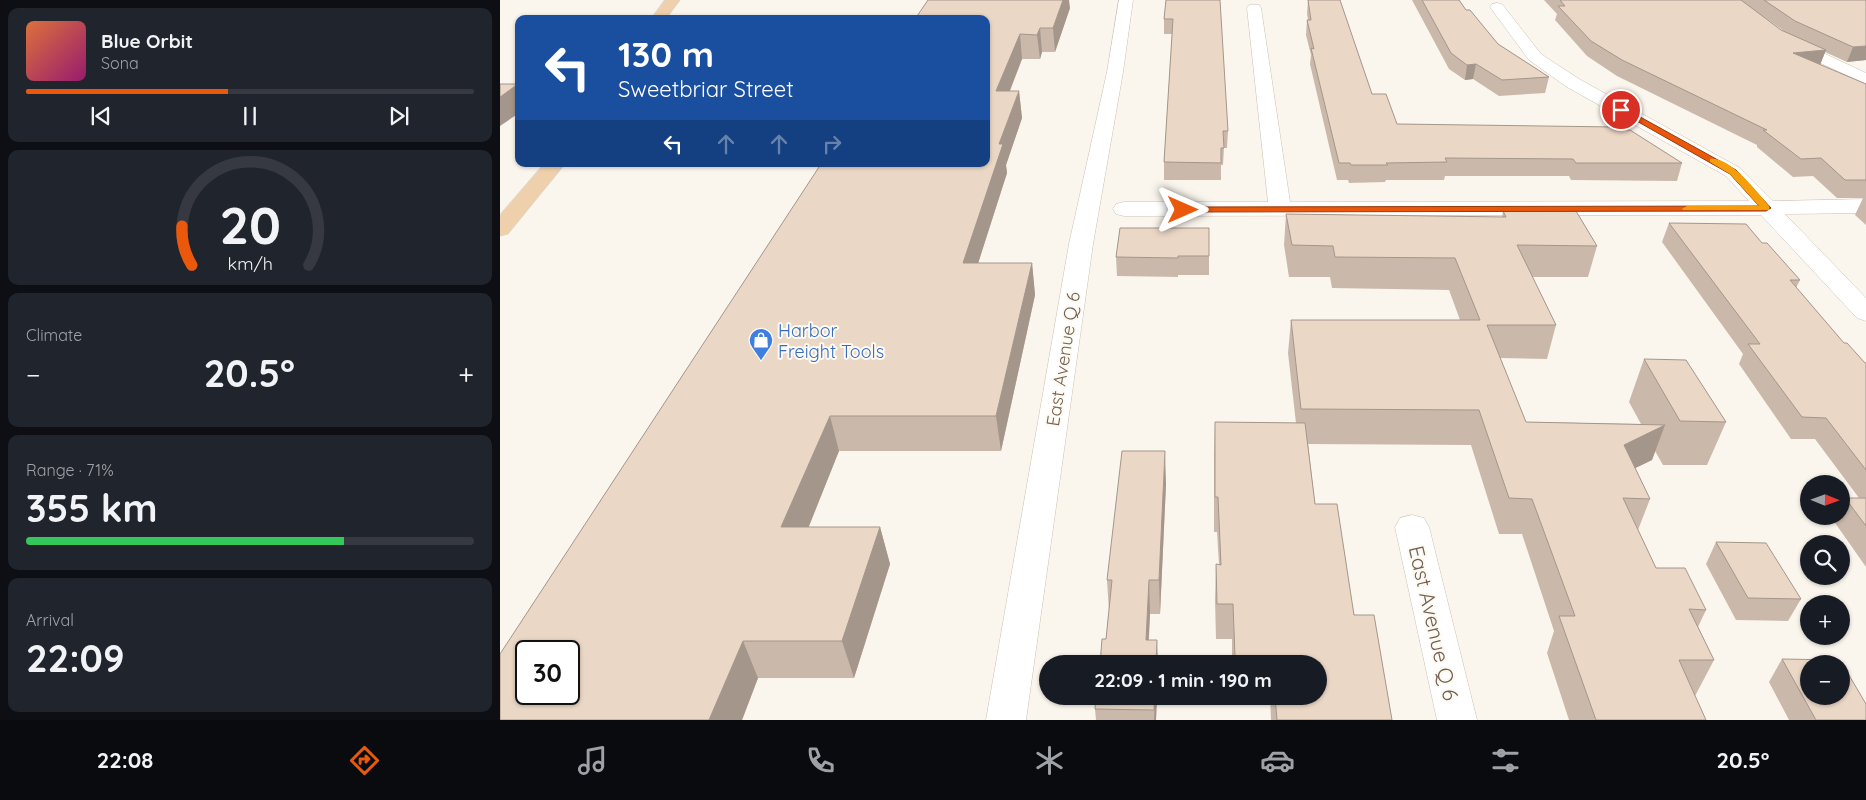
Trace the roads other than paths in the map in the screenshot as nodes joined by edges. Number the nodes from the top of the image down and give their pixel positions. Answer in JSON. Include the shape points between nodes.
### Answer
{"nodes":[{"id":1,"x":672,"y":0,"type":"edge"},
{"id":2,"x":1126,"y":0,"type":"edge"},
{"id":3,"x":1728,"y":0,"type":"edge"},
{"id":4,"x":1497,"y":7,"type":"dead end"},
{"id":5,"x":1254,"y":8,"type":"dead end"},
{"id":6,"x":661,"y":15,"type":"edge"},
{"id":7,"x":1866,"y":79,"type":"edge"},
{"id":8,"x":552,"y":167,"type":"edge"},
{"id":9,"x":1866,"y":206,"type":"edge"},
{"id":10,"x":1766,"y":208,"type":"junction"},
{"id":11,"x":1124,"y":209,"type":"dead end"},
{"id":12,"x":1280,"y":210,"type":"junction"},
{"id":13,"x":500,"y":229,"type":"edge"},
{"id":14,"x":1866,"y":313,"type":"edge"},
{"id":15,"x":1412,"y":527,"type":"dead end"},
{"id":16,"x":1006,"y":720,"type":"edge"},
{"id":17,"x":1457,"y":720,"type":"edge"}],
"edges":[{"from":1,"to":6,"type":"highway"},
{"from":2,"to":16,"type":"street","name":"East Avenue Q 6","via":[[1081,244]]},
{"from":3,"to":7,"type":"street","via":[[1783,40]]},
{"from":4,"to":10,"type":"street","via":[[1535,57],[1573,83],[1733,172]]},
{"from":5,"to":12,"type":"street"},
{"from":8,"to":13,"type":"highway"},
{"from":9,"to":10,"type":"street"},
{"from":10,"to":12,"type":"street"},
{"from":10,"to":14,"type":"street"},
{"from":11,"to":12,"type":"street"},
{"from":15,"to":17,"type":"street","name":"East Avenue Q 6"}]}
